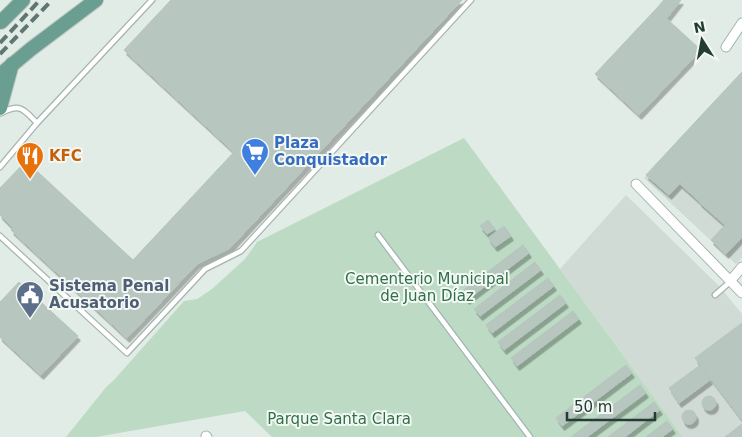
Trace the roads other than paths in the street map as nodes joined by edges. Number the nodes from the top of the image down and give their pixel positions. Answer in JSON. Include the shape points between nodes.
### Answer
{"nodes":[{"id":1,"x":22,"y":0,"type":"edge"},
{"id":2,"x":82,"y":0,"type":"edge"},
{"id":3,"x":96,"y":0,"type":"edge"},
{"id":4,"x":152,"y":0,"type":"edge"},
{"id":5,"x":471,"y":0,"type":"edge"},
{"id":6,"x":0,"y":23,"type":"edge"},
{"id":7,"x":742,"y":23,"type":"edge"},
{"id":8,"x":726,"y":47,"type":"dead end"},
{"id":9,"x":31,"y":48,"type":"junction"},
{"id":10,"x":12,"y":64,"type":"junction"},
{"id":11,"x":0,"y":75,"type":"edge"},
{"id":12,"x":0,"y":108,"type":"edge"},
{"id":13,"x":0,"y":114,"type":"edge"},
{"id":14,"x":37,"y":123,"type":"junction"},
{"id":15,"x":0,"y":167,"type":"edge"},
{"id":16,"x":636,"y":184,"type":"dead end"},
{"id":17,"x":378,"y":235,"type":"dead end"},
{"id":18,"x":0,"y":236,"type":"edge"},
{"id":19,"x":742,"y":267,"type":"edge"},
{"id":20,"x":731,"y":280,"type":"junction"},
{"id":21,"x":742,"y":293,"type":"edge"},
{"id":22,"x":715,"y":295,"type":"dead end"},
{"id":23,"x":530,"y":437,"type":"edge"}],
"edges":[{"from":1,"to":6,"type":"main road"},
{"from":2,"to":9,"type":"main road"},
{"from":3,"to":9,"type":"main road"},
{"from":4,"to":14,"type":"lane"},
{"from":5,"to":18,"type":"lane","via":[[241,251],[204,269],[127,353]]},
{"from":7,"to":8,"type":"street"},
{"from":9,"to":10,"type":"main road"},
{"from":10,"to":11,"type":"main road"},
{"from":10,"to":12,"type":"main road"},
{"from":13,"to":14,"type":"lane","via":[[15,107],[22,108]]},
{"from":14,"to":15,"type":"lane"},
{"from":16,"to":20,"type":"street"},
{"from":17,"to":23,"type":"lane"},
{"from":19,"to":20,"type":"street"},
{"from":20,"to":21,"type":"street"},
{"from":20,"to":22,"type":"lane"}]}
